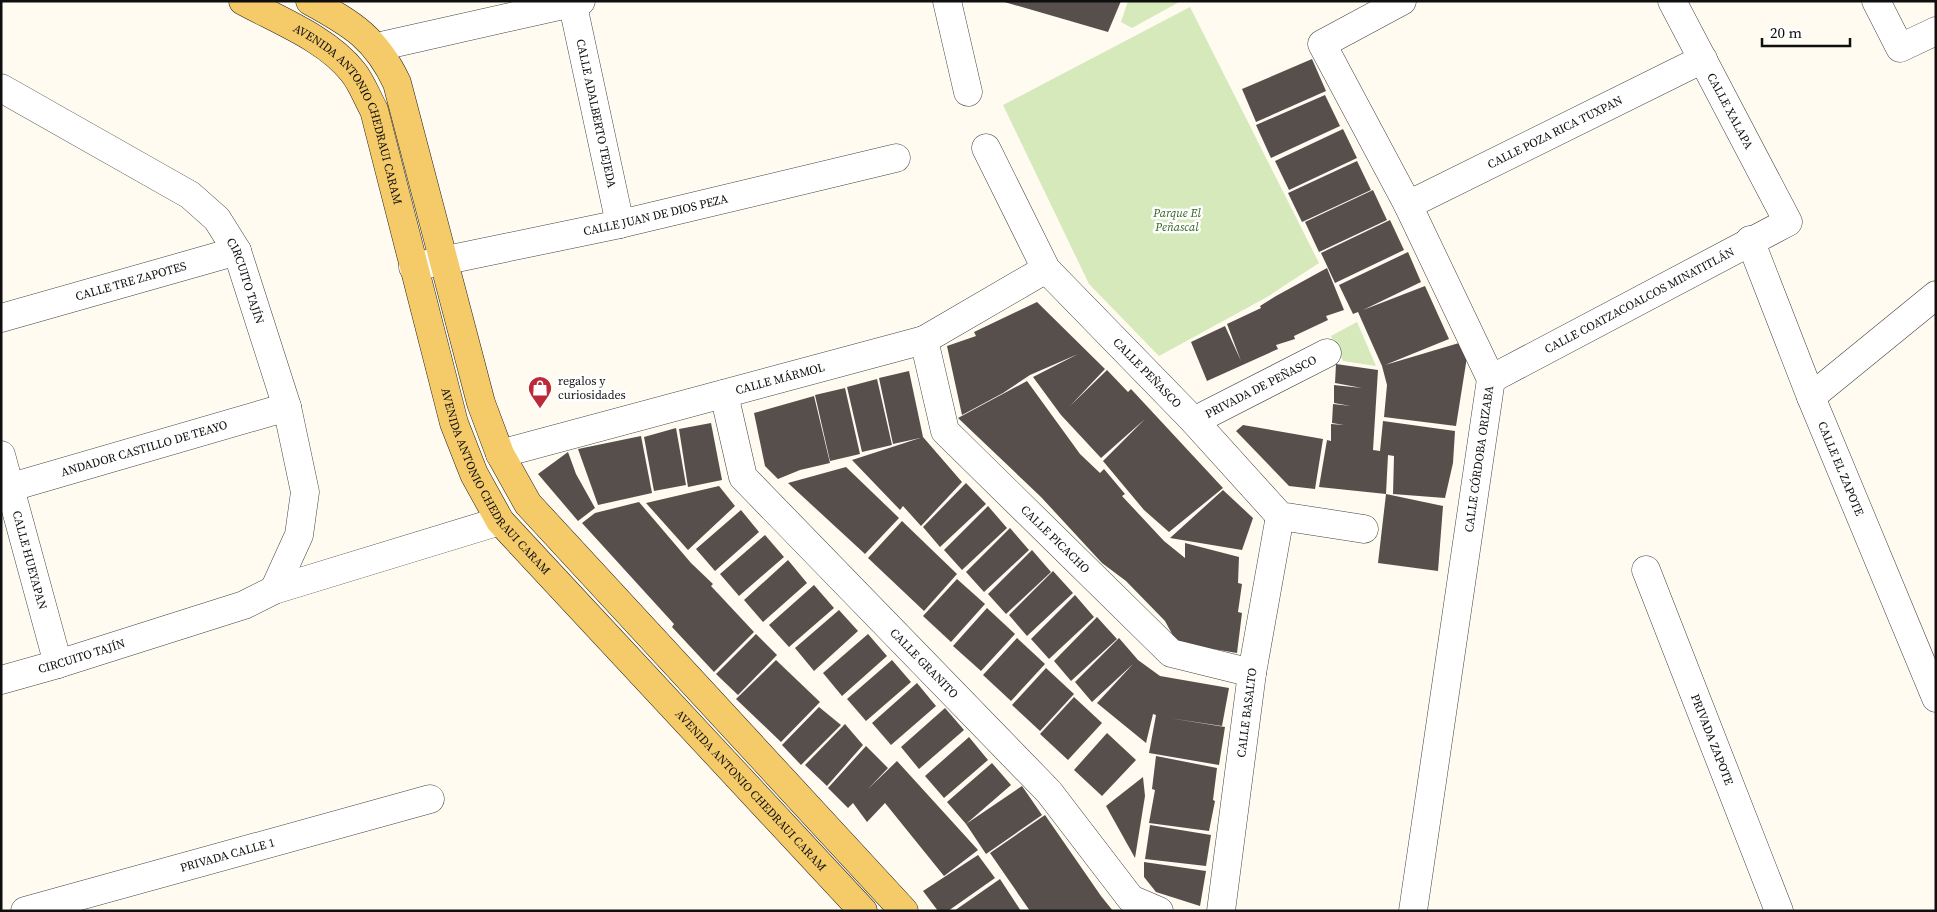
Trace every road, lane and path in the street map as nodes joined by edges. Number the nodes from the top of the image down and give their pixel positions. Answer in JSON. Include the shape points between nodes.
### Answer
{"nodes":[{"id":1,"x":244,"y":1,"type":"edge"},
{"id":2,"x":310,"y":1,"type":"edge"},
{"id":3,"x":947,"y":1,"type":"edge"},
{"id":4,"x":1402,"y":1,"type":"edge"},
{"id":5,"x":1672,"y":1,"type":"edge"},
{"id":6,"x":1876,"y":1,"type":"edge"},
{"id":7,"x":575,"y":2,"type":"edge"},
{"id":8,"x":1936,"y":31,"type":"edge"},
{"id":9,"x":377,"y":47,"type":"junction"},
{"id":10,"x":1703,"y":59,"type":"junction"},
{"id":11,"x":1,"y":88,"type":"edge"},
{"id":12,"x":968,"y":92,"type":"dead end"},
{"id":13,"x":986,"y":148,"type":"dead end"},
{"id":14,"x":896,"y":158,"type":"dead end"},
{"id":15,"x":1408,"y":205,"type":"junction"},
{"id":16,"x":1788,"y":222,"type":"joint"},
{"id":17,"x":620,"y":224,"type":"junction"},
{"id":18,"x":1750,"y":240,"type":"junction"},
{"id":19,"x":236,"y":251,"type":"junction"},
{"id":20,"x":443,"y":260,"type":"junction"},
{"id":21,"x":413,"y":267,"type":"junction"},
{"id":22,"x":1046,"y":269,"type":"junction"},
{"id":23,"x":1936,"y":295,"type":"edge"},
{"id":24,"x":1,"y":298,"type":"edge"},
{"id":25,"x":13,"y":315,"type":"edge"},
{"id":26,"x":924,"y":340,"type":"junction"},
{"id":27,"x":1327,"y":353,"type":"dead end"},
{"id":28,"x":1491,"y":379,"type":"junction"},
{"id":29,"x":724,"y":394,"type":"junction"},
{"id":30,"x":1811,"y":397,"type":"junction"},
{"id":31,"x":287,"y":407,"type":"junction"},
{"id":32,"x":1194,"y":421,"type":"junction"},
{"id":33,"x":500,"y":454,"type":"junction"},
{"id":34,"x":1,"y":455,"type":"edge"},
{"id":35,"x":6,"y":489,"type":"edge"},
{"id":36,"x":1280,"y":516,"type":"junction"},
{"id":37,"x":500,"y":521,"type":"junction"},
{"id":38,"x":1364,"y":529,"type":"dead end"},
{"id":39,"x":1646,"y":570,"type":"dead end"},
{"id":40,"x":274,"y":590,"type":"junction"},
{"id":41,"x":58,"y":664,"type":"junction"},
{"id":42,"x":1252,"y":673,"type":"junction"},
{"id":43,"x":1,"y":680,"type":"edge"},
{"id":44,"x":1936,"y":698,"type":"edge"},
{"id":45,"x":430,"y":799,"type":"dead end"},
{"id":46,"x":898,"y":903,"type":"edge"},
{"id":47,"x":25,"y":911,"type":"edge"},
{"id":48,"x":863,"y":911,"type":"edge"},
{"id":49,"x":868,"y":911,"type":"edge"},
{"id":50,"x":1159,"y":911,"type":"edge"},
{"id":51,"x":1221,"y":911,"type":"edge"},
{"id":52,"x":1413,"y":911,"type":"edge"},
{"id":53,"x":1779,"y":911,"type":"edge"}],
"edges":[{"from":1,"to":21,"type":"main road","name":"AVENIDA ANTONIO CHEDRAUI CARAM","via":[[324,46],[340,57],[354,73],[374,110]]},
{"from":2,"to":9,"type":"main road","name":"AVENIDA ANTONIO CHEDRAUI CARAM","via":[[348,22]]},
{"from":3,"to":12,"type":"street"},
{"from":4,"to":15,"type":"street","name":"CALLE CÓRDOBA ORIZABA","via":[[1322,44]]},
{"from":5,"to":10,"type":"street","name":"CALLE XALAPA"},
{"from":6,"to":8,"type":"street","via":[[1900,48]]},
{"from":7,"to":9,"type":"street"},
{"from":7,"to":17,"type":"street","name":"CALLE ADALBERTO TEJEDA"},
{"from":9,"to":20,"type":"main road","name":"AVENIDA ANTONIO CHEDRAUI CARAM","via":[[397,83]]},
{"from":10,"to":15,"type":"street","name":"CALLE POZA RICA TUXPAN"},
{"from":10,"to":16,"type":"street","name":"CALLE XALAPA"},
{"from":11,"to":19,"type":"street","name":"CIRCUITO TAJÍN","via":[[190,195],[217,219]]},
{"from":13,"to":22,"type":"street","name":"CALLE PEÑASCO"},
{"from":14,"to":17,"type":"street","name":"CALLE JUAN DE DIOS PEZA"},
{"from":15,"to":28,"type":"street","name":"CALLE CÓRDOBA ORIZABA"},
{"from":16,"to":18,"type":"street","name":"CALLE COATZACOALCOS MINATITLÁN"},
{"from":17,"to":20,"type":"street","name":"CALLE JUAN DE DIOS PEZA"},
{"from":18,"to":28,"type":"street","name":"CALLE COATZACOALCOS MINATITLÁN"},
{"from":18,"to":30,"type":"street","name":"CALLE EL ZAPOTE"},
{"from":19,"to":25,"type":"street","name":"CALLE TRE ZAPOTES"},
{"from":19,"to":31,"type":"street","name":"CIRCUITO TAJÍN"},
{"from":20,"to":21,"type":"street","name":"CALLE JUAN DE DIOS PEZA"},
{"from":20,"to":33,"type":"main road","name":"AVENIDA ANTONIO CHEDRAUI CARAM","via":[[481,403]]},
{"from":21,"to":37,"type":"main road","name":"AVENIDA ANTONIO CHEDRAUI CARAM","via":[[454,423],[474,474]]},
{"from":22,"to":26,"type":"street","name":"CALLE MÁRMOL"},
{"from":22,"to":32,"type":"street","name":"CALLE PEÑASCO"},
{"from":23,"to":30,"type":"street"},
{"from":24,"to":25,"type":"street"},
{"from":26,"to":29,"type":"street","name":"CALLE MÁRMOL"},
{"from":26,"to":42,"type":"street","name":"CALLE PICACHO","via":[[945,430],[1171,653]]},
{"from":27,"to":32,"type":"street","name":"PRIVADA DE PEÑASCO"},
{"from":28,"to":52,"type":"street","name":"CALLE CÓRDOBA ORIZABA"},
{"from":29,"to":33,"type":"street","name":"CALLE MÁRMOL"},
{"from":29,"to":50,"type":"street","name":"CALLE GRANITO","via":[[743,477],[1048,792],[1131,899]]},
{"from":30,"to":44,"type":"street","name":"CALLE EL ZAPOTE"},
{"from":31,"to":35,"type":"street","name":"ANDADOR CASTILLO DE TEAYO"},
{"from":31,"to":40,"type":"street","name":"CIRCUITO TAJÍN","via":[[305,492],[299,535]]},
{"from":32,"to":36,"type":"street","name":"CALLE PEÑASCO"},
{"from":33,"to":46,"type":"main road","name":"AVENIDA ANTONIO CHEDRAUI CARAM","via":[[528,504]]},
{"from":34,"to":35,"type":"street","name":"CALLE HUEYAPAN"},
{"from":35,"to":41,"type":"street","name":"CALLE HUEYAPAN"},
{"from":36,"to":38,"type":"street"},
{"from":36,"to":42,"type":"street","name":"CALLE BASALTO"},
{"from":37,"to":40,"type":"street","name":"CIRCUITO TAJÍN"},
{"from":37,"to":48,"type":"main road","name":"AVENIDA ANTONIO CHEDRAUI CARAM"},
{"from":39,"to":53,"type":"street","name":"PRIVADA ZAPOTE"},
{"from":40,"to":41,"type":"street","name":"CIRCUITO TAJÍN","via":[[244,605]]},
{"from":41,"to":43,"type":"street","name":"CIRCUITO TAJÍN"},
{"from":42,"to":51,"type":"street","name":"CALLE BASALTO"},
{"from":45,"to":47,"type":"street","name":"PRIVADA CALLE 1"},
{"from":46,"to":49,"type":"street"}]}
